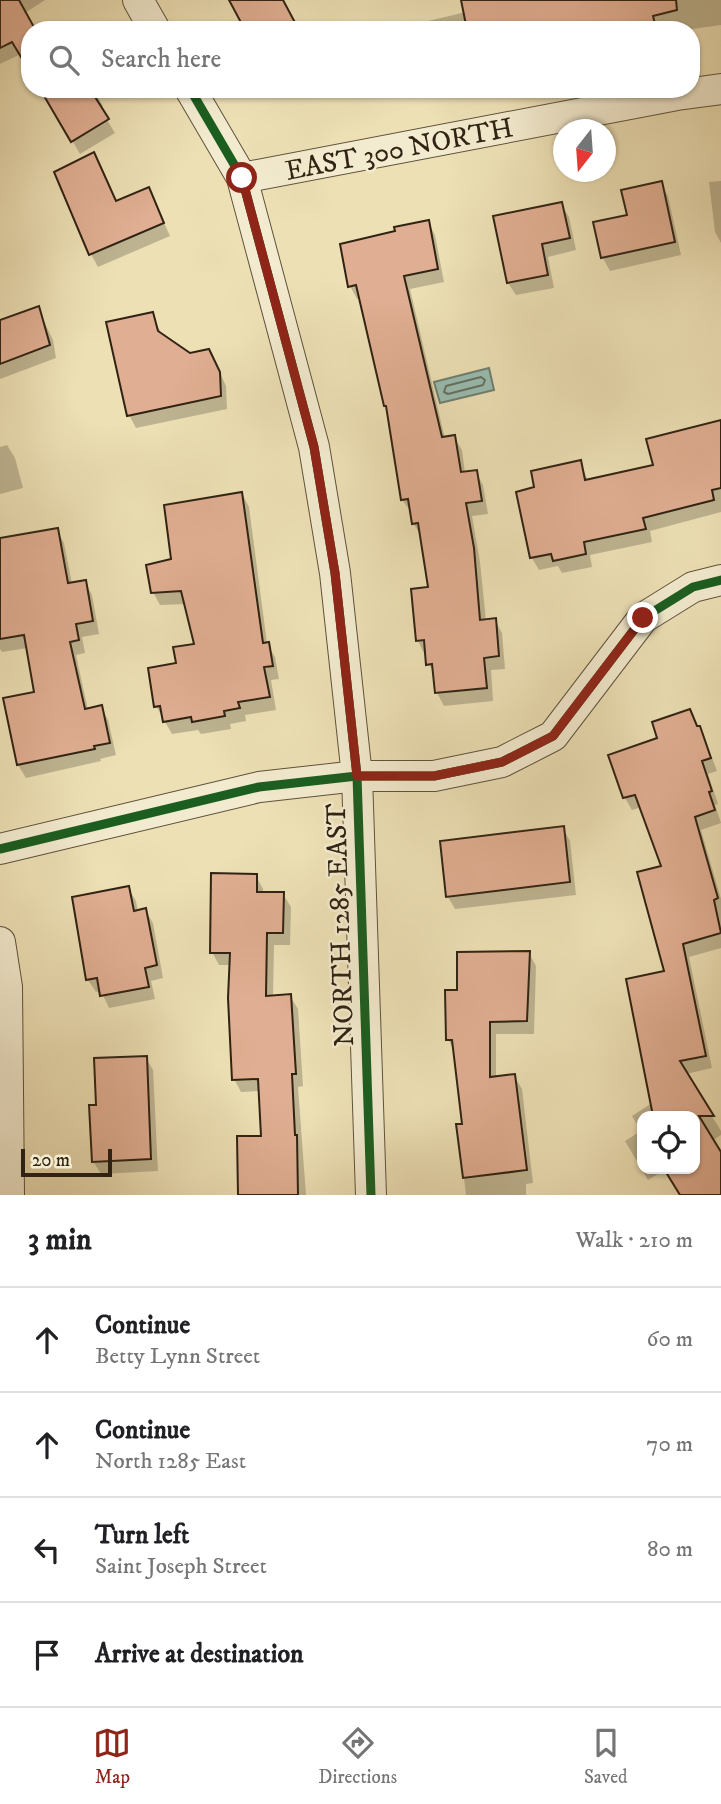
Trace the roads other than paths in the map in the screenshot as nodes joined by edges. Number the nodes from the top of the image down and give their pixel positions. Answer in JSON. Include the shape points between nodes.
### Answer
{"nodes":[{"id":1,"x":138,"y":0,"type":"edge"},
{"id":2,"x":150,"y":21,"type":"edge"},
{"id":3,"x":721,"y":89,"type":"edge"},
{"id":4,"x":700,"y":92,"type":"edge"},
{"id":5,"x":195,"y":98,"type":"edge"},
{"id":6,"x":661,"y":98,"type":"edge"},
{"id":7,"x":242,"y":178,"type":"junction"},
{"id":8,"x":721,"y":580,"type":"edge"},
{"id":9,"x":357,"y":776,"type":"junction"},
{"id":10,"x":0,"y":849,"type":"edge"},
{"id":11,"x":0,"y":942,"type":"edge"},
{"id":12,"x":9,"y":1195,"type":"edge"},
{"id":13,"x":371,"y":1195,"type":"edge"}],
"edges":[{"from":1,"to":2,"type":"street"},
{"from":3,"to":4,"type":"street","name":"EAST 300 NORTH"},
{"from":5,"to":7,"type":"street","name":"NORTH 1285 EAST"},
{"from":6,"to":7,"type":"street","name":"EAST 300 NORTH"},
{"from":7,"to":9,"type":"street","name":"NORTH 1285 EAST","via":[[314,447],[335,573]]},
{"from":8,"to":9,"type":"street","via":[[693,587],[643,618],[553,736],[502,762],[434,776]]},
{"from":9,"to":10,"type":"street","via":[[259,787]]},
{"from":9,"to":13,"type":"street","name":"NORTH 1285 EAST"},
{"from":11,"to":12,"type":"street","via":[[8,987]]}]}
